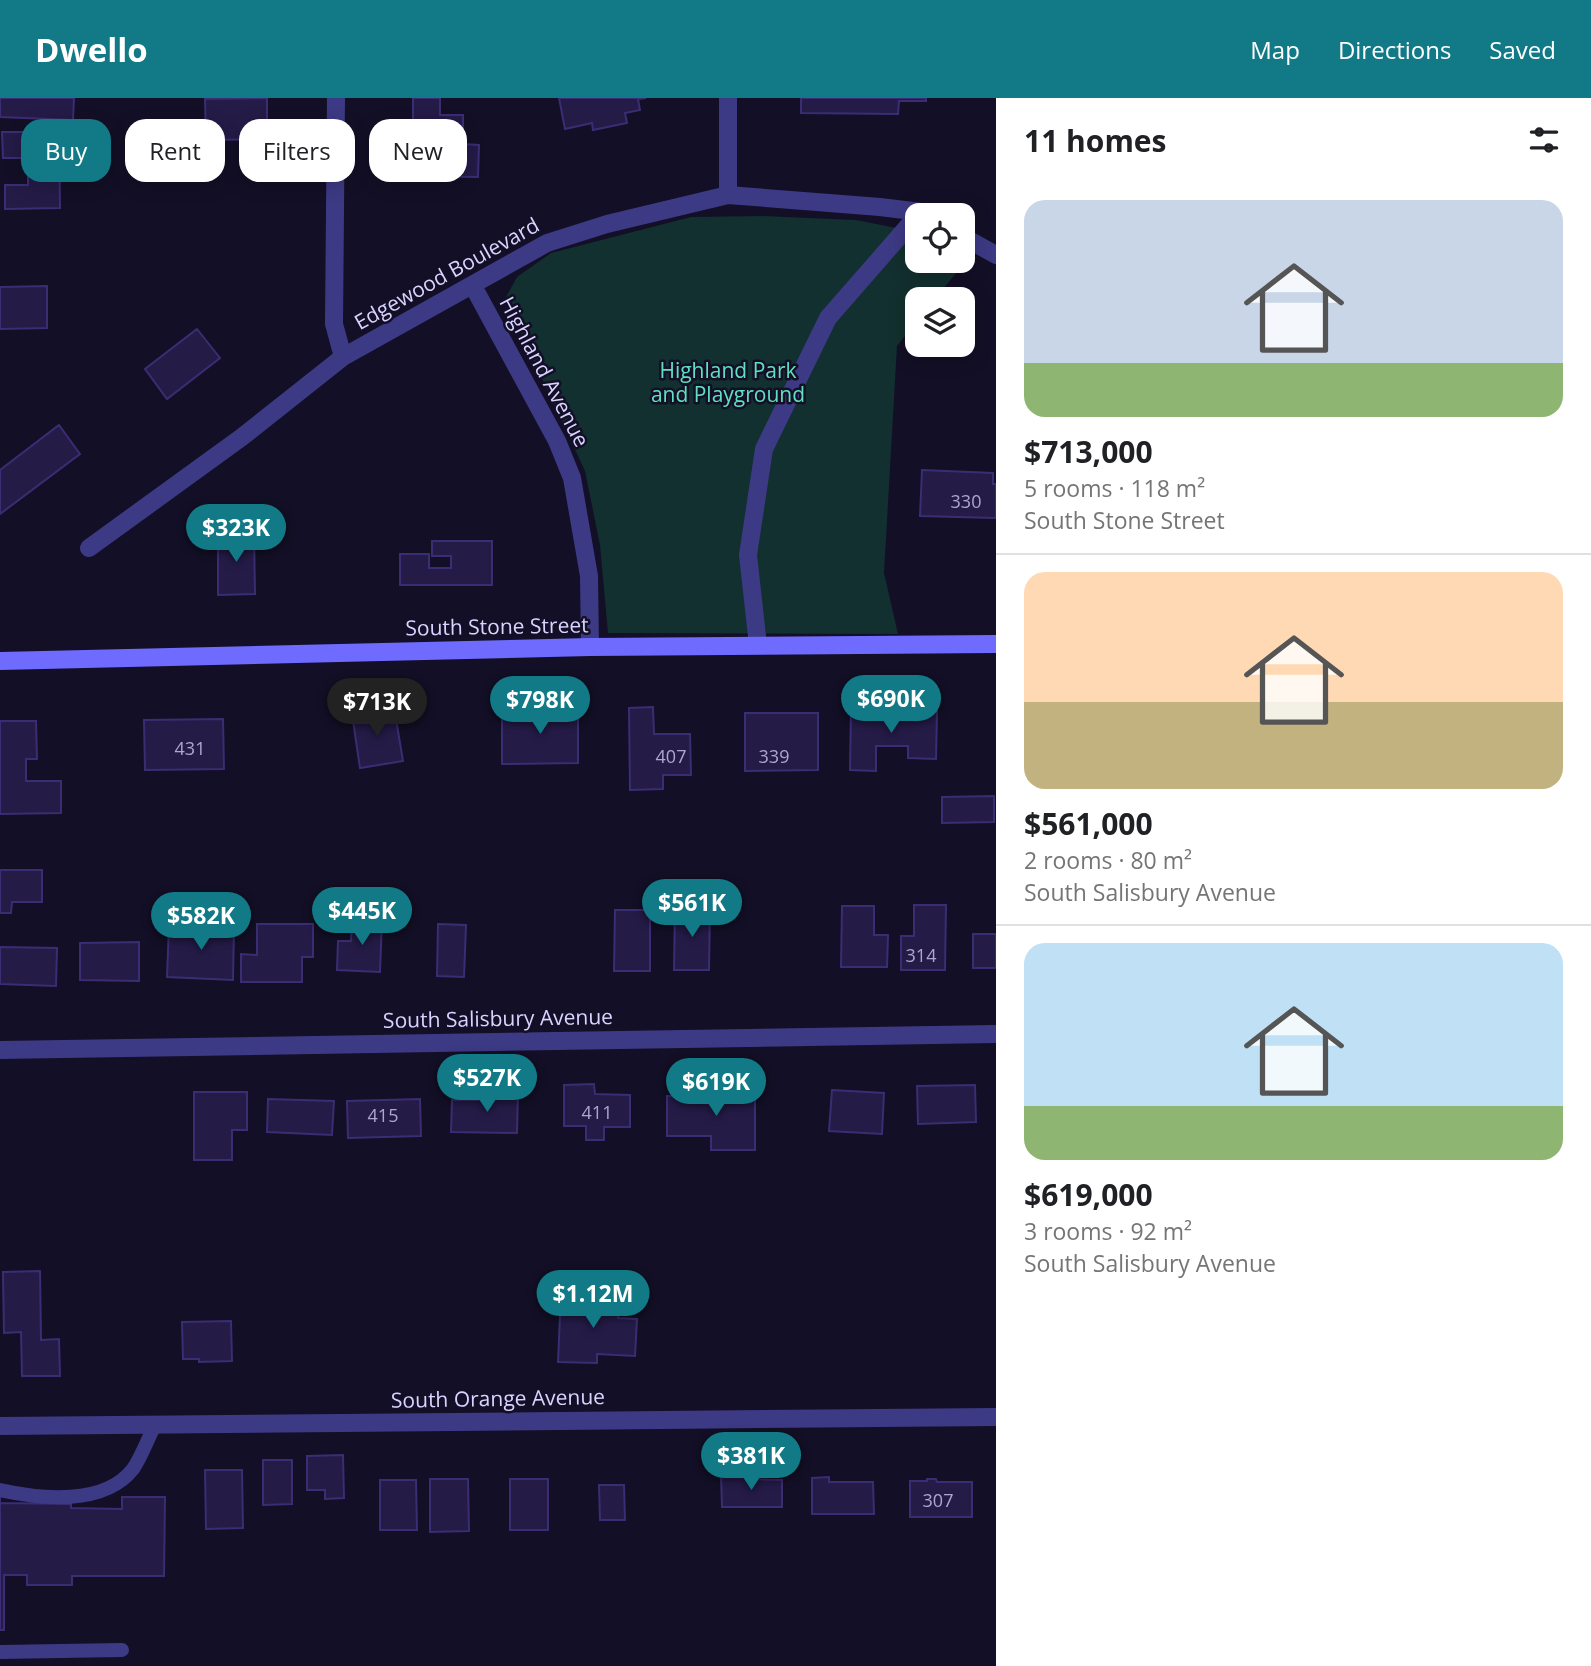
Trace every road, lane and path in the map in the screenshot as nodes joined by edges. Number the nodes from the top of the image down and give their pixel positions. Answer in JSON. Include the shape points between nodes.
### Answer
{"nodes":[{"id":1,"x":335,"y":98,"type":"edge"},
{"id":2,"x":728,"y":98,"type":"edge"},
{"id":3,"x":727,"y":195,"type":"junction"},
{"id":4,"x":905,"y":213,"type":"edge"},
{"id":5,"x":905,"y":232,"type":"edge"},
{"id":6,"x":975,"y":243,"type":"edge"},
{"id":7,"x":996,"y":255,"type":"edge"},
{"id":8,"x":473,"y":286,"type":"junction"},
{"id":9,"x":343,"y":357,"type":"junction"},
{"id":10,"x":89,"y":548,"type":"dead end"},
{"id":11,"x":996,"y":644,"type":"edge"},
{"id":12,"x":758,"y":645,"type":"junction"},
{"id":13,"x":590,"y":647,"type":"junction"},
{"id":14,"x":0,"y":661,"type":"edge"},
{"id":15,"x":996,"y":1034,"type":"edge"},
{"id":16,"x":0,"y":1050,"type":"edge"},
{"id":17,"x":996,"y":1417,"type":"edge"},
{"id":18,"x":155,"y":1424,"type":"junction"},
{"id":19,"x":0,"y":1426,"type":"edge"},
{"id":20,"x":0,"y":1490,"type":"edge"},
{"id":21,"x":122,"y":1650,"type":"dead end"},
{"id":22,"x":0,"y":1652,"type":"edge"}],
"edges":[{"from":1,"to":9,"type":"street","via":[[334,324]]},
{"from":2,"to":3,"type":"street"},
{"from":3,"to":4,"type":"street","name":"Edgewood Boulevard"},
{"from":3,"to":8,"type":"street","name":"Edgewood Boulevard","via":[[607,223],[547,243]]},
{"from":5,"to":12,"type":"street","via":[[828,318],[764,449],[748,555]]},
{"from":6,"to":7,"type":"street"},
{"from":8,"to":9,"type":"street","name":"Edgewood Boulevard"},
{"from":8,"to":13,"type":"street","name":"Highland Avenue","via":[[557,441],[572,478],[589,576]]},
{"from":9,"to":10,"type":"street","name":"Edgewood Boulevard"},
{"from":11,"to":12,"type":"street","name":"South Stone Street"},
{"from":12,"to":13,"type":"street","name":"South Stone Street"},
{"from":13,"to":14,"type":"street","name":"South Stone Street"},
{"from":15,"to":16,"type":"street","name":"South Salisbury Avenue"},
{"from":17,"to":18,"type":"street","name":"South Orange Avenue"},
{"from":18,"to":19,"type":"street","name":"South Orange Avenue"},
{"from":18,"to":20,"type":"lane","via":[[133,1468],[110,1489],[71,1496]]},
{"from":21,"to":22,"type":"lane"}]}
